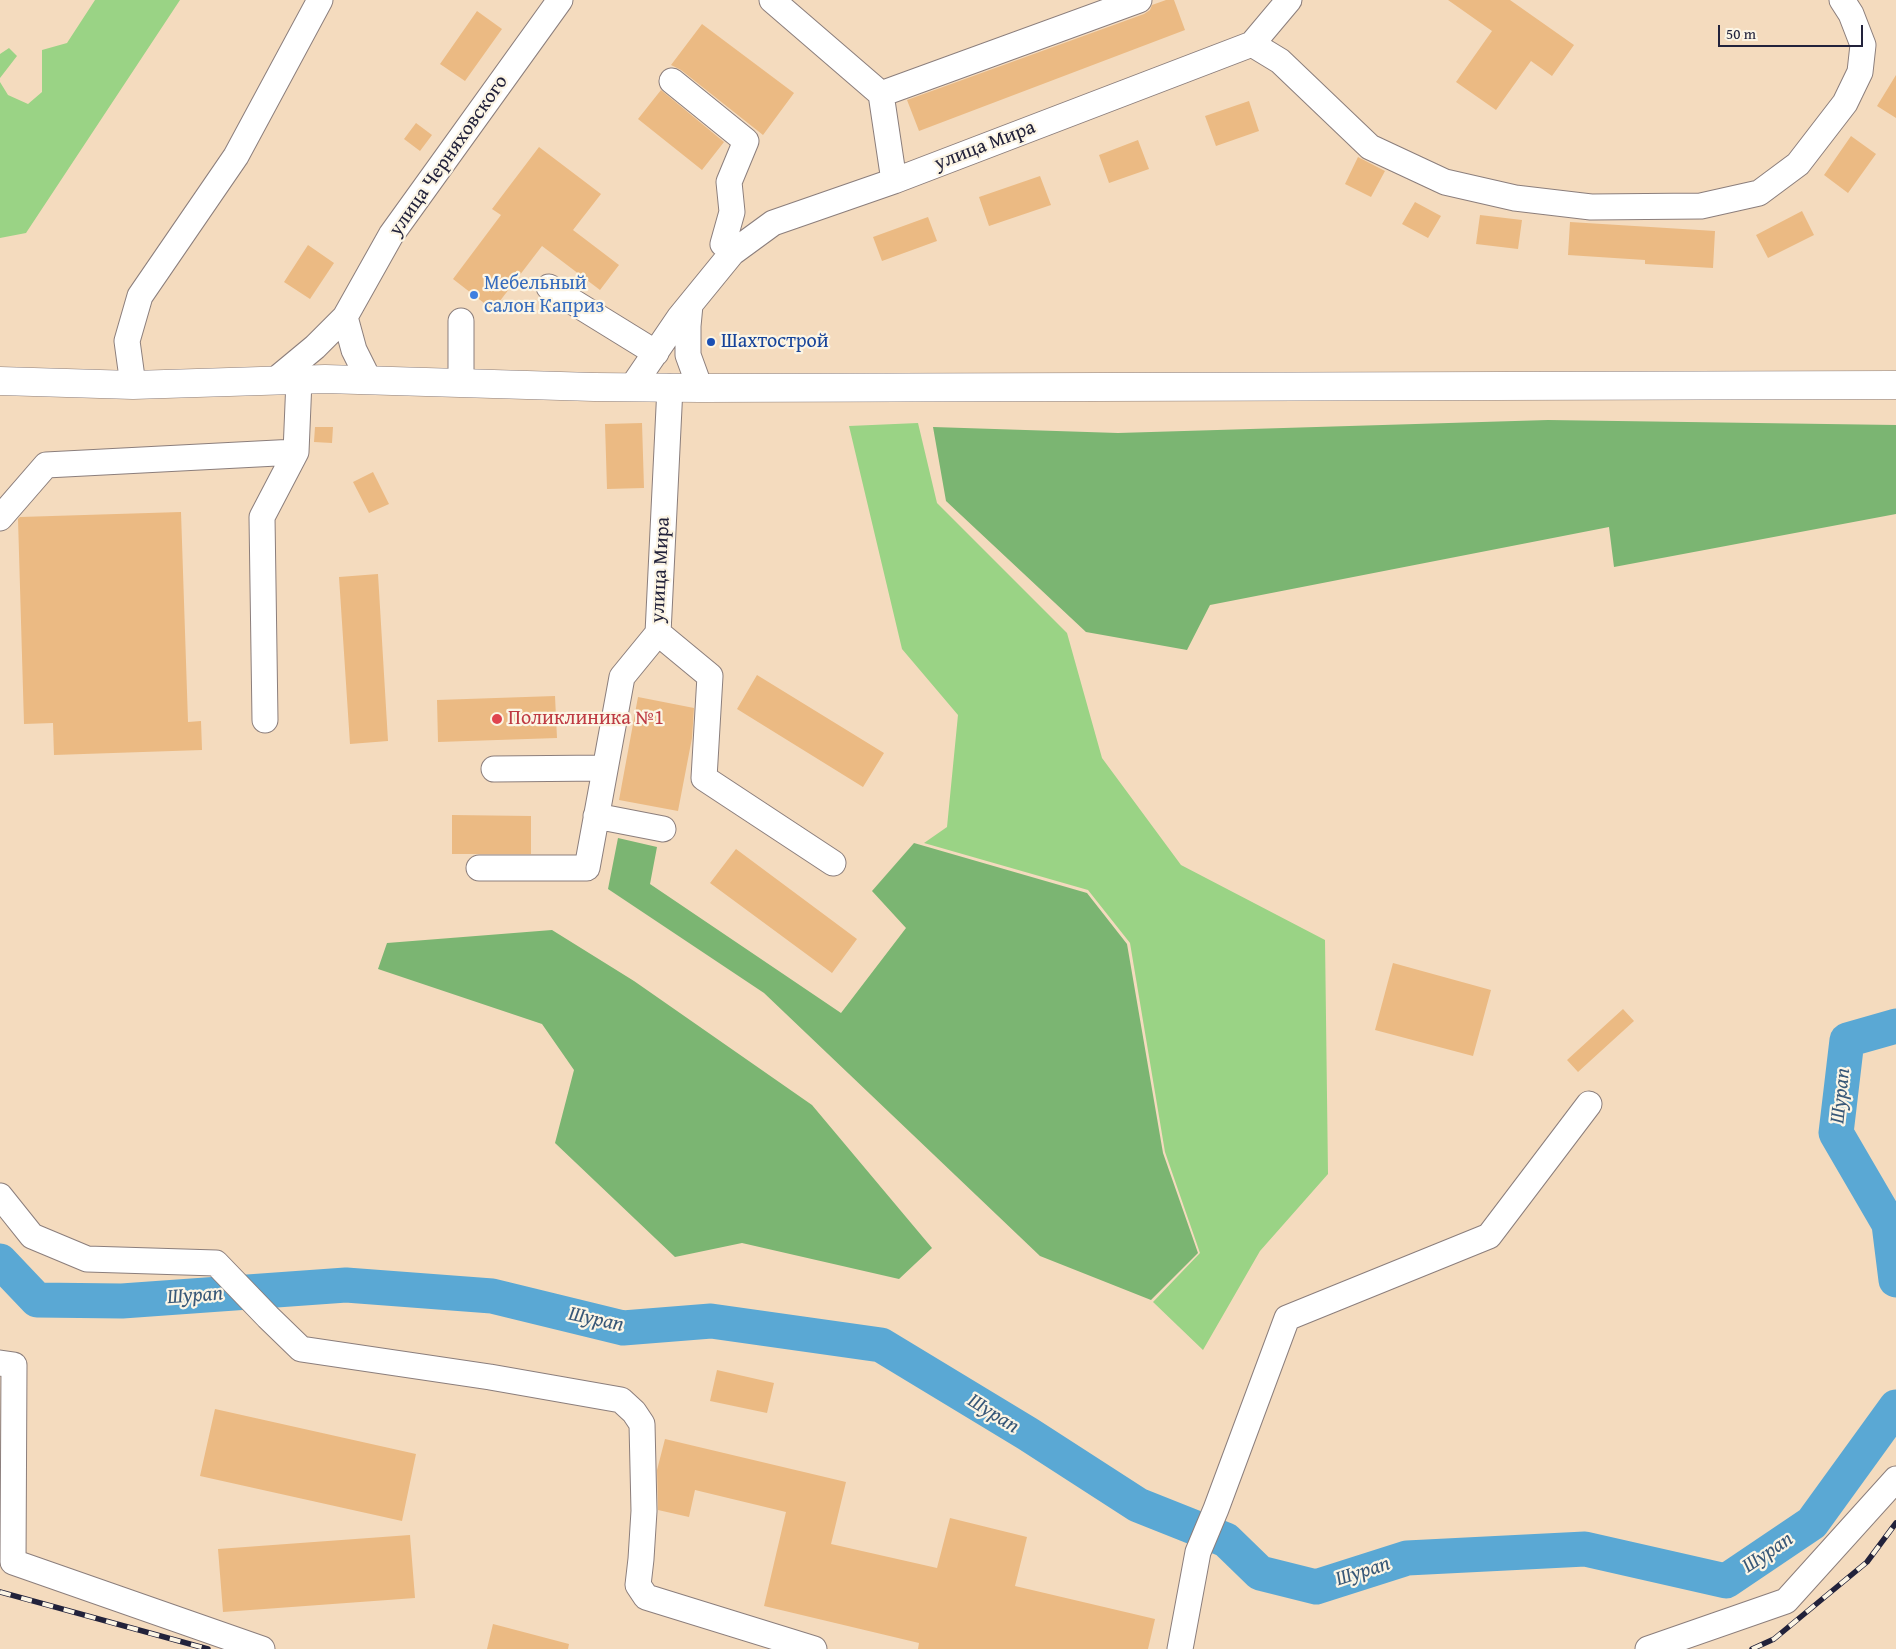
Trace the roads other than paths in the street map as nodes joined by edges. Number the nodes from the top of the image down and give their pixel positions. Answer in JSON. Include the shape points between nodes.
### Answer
{"nodes":[{"id":1,"x":320,"y":0,"type":"edge"},
{"id":2,"x":560,"y":0,"type":"edge"},
{"id":3,"x":772,"y":0,"type":"edge"},
{"id":4,"x":1139,"y":0,"type":"edge"},
{"id":5,"x":1289,"y":0,"type":"edge"},
{"id":6,"x":1842,"y":0,"type":"edge"},
{"id":7,"x":1252,"y":44,"type":"junction"},
{"id":8,"x":672,"y":81,"type":"dead end"},
{"id":9,"x":881,"y":94,"type":"junction"},
{"id":10,"x":894,"y":181,"type":"junction"},
{"id":11,"x":732,"y":253,"type":"junction"},
{"id":12,"x":549,"y":287,"type":"dead end"},
{"id":13,"x":690,"y":305,"type":"junction"},
{"id":14,"x":345,"y":316,"type":"junction"},
{"id":15,"x":461,"y":321,"type":"dead end"},
{"id":16,"x":656,"y":353,"type":"junction"},
{"id":17,"x":369,"y":380,"type":"junction"},
{"id":18,"x":0,"y":381,"type":"edge"},
{"id":19,"x":287,"y":381,"type":"junction"},
{"id":20,"x":461,"y":382,"type":"junction"},
{"id":21,"x":133,"y":385,"type":"junction"},
{"id":22,"x":1896,"y":385,"type":"edge"},
{"id":23,"x":632,"y":387,"type":"junction"},
{"id":24,"x":670,"y":387,"type":"junction"},
{"id":25,"x":700,"y":388,"type":"junction"},
{"id":26,"x":296,"y":452,"type":"junction"},
{"id":27,"x":0,"y":518,"type":"edge"},
{"id":28,"x":658,"y":633,"type":"junction"},
{"id":29,"x":265,"y":720,"type":"dead end"},
{"id":30,"x":604,"y":768,"type":"junction"},
{"id":31,"x":494,"y":769,"type":"dead end"},
{"id":32,"x":596,"y":816,"type":"junction"},
{"id":33,"x":663,"y":829,"type":"dead end"},
{"id":34,"x":833,"y":863,"type":"dead end"},
{"id":35,"x":479,"y":868,"type":"dead end"},
{"id":36,"x":1589,"y":1104,"type":"dead end"},
{"id":37,"x":0,"y":1196,"type":"edge"},
{"id":38,"x":0,"y":1363,"type":"edge"},
{"id":39,"x":1896,"y":1479,"type":"edge"},
{"id":40,"x":262,"y":1649,"type":"edge"},
{"id":41,"x":814,"y":1649,"type":"edge"},
{"id":42,"x":1180,"y":1649,"type":"edge"},
{"id":43,"x":1648,"y":1649,"type":"edge"}],
"edges":[{"from":1,"to":21,"type":"street","via":[[236,156],[140,296],[127,341]]},
{"from":2,"to":14,"type":"street","name":"улица Черняховского","via":[[391,235]]},
{"from":3,"to":9,"type":"street"},
{"from":4,"to":9,"type":"street"},
{"from":5,"to":7,"type":"street","name":"улица Мира"},
{"from":6,"to":7,"type":"street","via":[[1863,45],[1860,72],[1845,102],[1798,164],[1760,193],[1701,206],[1591,207],[1515,198],[1445,182],[1370,147],[1280,60]]},
{"from":7,"to":10,"type":"street","name":"улица Мира"},
{"from":8,"to":11,"type":"street","via":[[746,141],[729,182],[732,212],[723,244]]},
{"from":9,"to":10,"type":"street"},
{"from":10,"to":11,"type":"street","name":"улица Мира","via":[[773,223]]},
{"from":11,"to":13,"type":"street","name":"улица Мира"},
{"from":12,"to":16,"type":"street"},
{"from":13,"to":16,"type":"street","name":"улица Мира"},
{"from":13,"to":25,"type":"street","via":[[688,355]]},
{"from":14,"to":17,"type":"street","via":[[354,350]]},
{"from":14,"to":19,"type":"street","name":"улица Черняховского"},
{"from":15,"to":20,"type":"street"},
{"from":16,"to":23,"type":"street","name":"улица Мира"},
{"from":17,"to":19,"type":"main road"},
{"from":17,"to":20,"type":"main road"},
{"from":18,"to":21,"type":"main road"},
{"from":19,"to":21,"type":"main road"},
{"from":19,"to":26,"type":"street"},
{"from":20,"to":23,"type":"main road"},
{"from":22,"to":25,"type":"main road"},
{"from":23,"to":24,"type":"main road"},
{"from":24,"to":25,"type":"main road"},
{"from":24,"to":28,"type":"street","name":"улица Мира"},
{"from":26,"to":27,"type":"street","via":[[46,465]]},
{"from":26,"to":29,"type":"street","via":[[262,516]]},
{"from":28,"to":30,"type":"street","name":"улица Мира","via":[[622,677]]},
{"from":28,"to":34,"type":"street","via":[[710,676],[704,778]]},
{"from":30,"to":31,"type":"street"},
{"from":30,"to":32,"type":"street","name":"улица Мира"},
{"from":32,"to":33,"type":"street"},
{"from":32,"to":35,"type":"street","name":"улица Мира","via":[[587,868]]},
{"from":36,"to":42,"type":"street","via":[[1489,1236],[1287,1318],[1198,1552]]},
{"from":37,"to":41,"type":"street","via":[[32,1236],[87,1259],[216,1263],[301,1349],[621,1400],[642,1424],[644,1511],[638,1585],[646,1597]]},
{"from":38,"to":40,"type":"street","via":[[14,1365],[13,1562]]},
{"from":39,"to":43,"type":"street","via":[[1786,1601]]}]}
